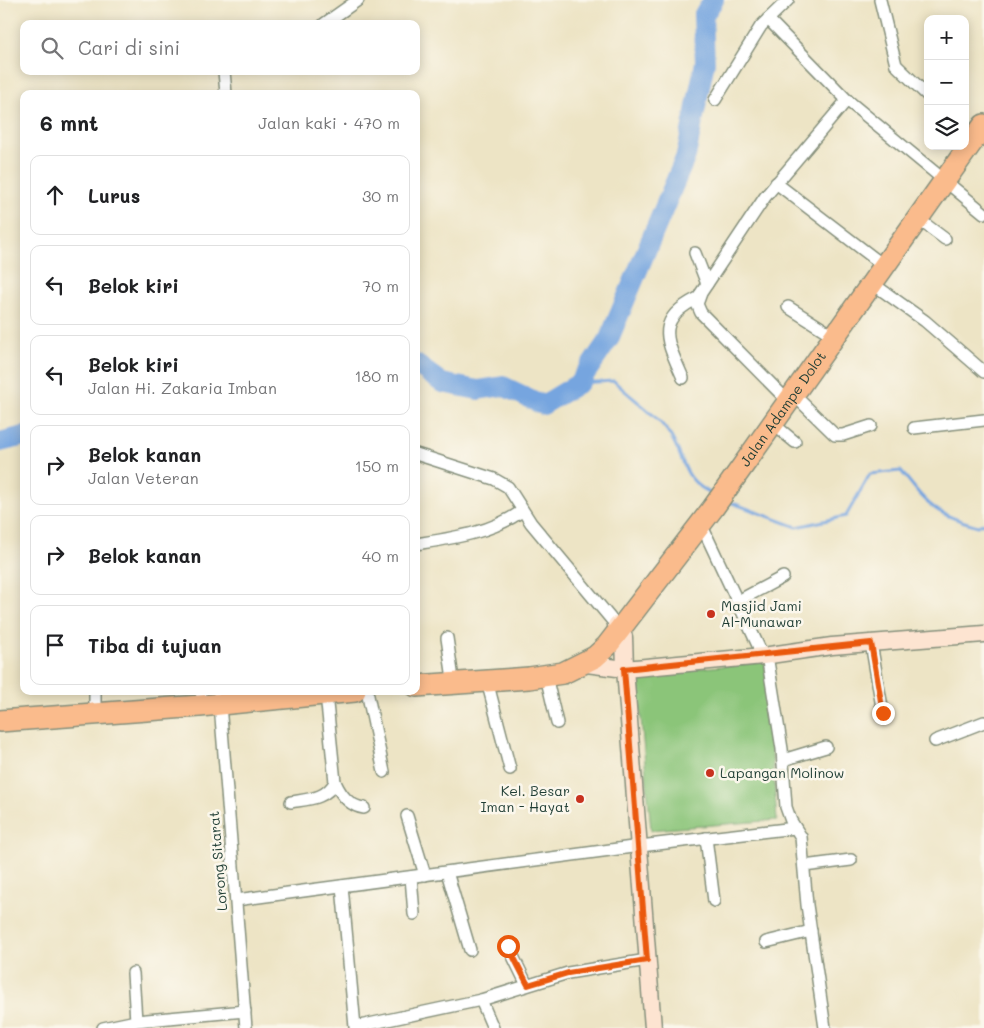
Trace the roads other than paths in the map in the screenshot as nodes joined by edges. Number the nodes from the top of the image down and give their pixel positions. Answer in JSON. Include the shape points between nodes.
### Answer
{"nodes":[{"id":1,"x":358,"y":0,"type":"edge"},
{"id":2,"x":788,"y":0,"type":"edge"},
{"id":3,"x":882,"y":3,"type":"edge"},
{"id":4,"x":768,"y":19,"type":"junction"},
{"id":5,"x":330,"y":20,"type":"edge"},
{"id":6,"x":224,"y":75,"type":"edge"},
{"id":7,"x":226,"y":90,"type":"edge"},
{"id":8,"x":924,"y":92,"type":"edge"},
{"id":9,"x":715,"y":100,"type":"dead end"},
{"id":10,"x":847,"y":100,"type":"junction"},
{"id":11,"x":984,"y":109,"type":"edge"},
{"id":12,"x":969,"y":134,"type":"edge"},
{"id":13,"x":959,"y":150,"type":"edge"},
{"id":14,"x":941,"y":179,"type":"junction"},
{"id":15,"x":776,"y":183,"type":"junction"},
{"id":16,"x":984,"y":213,"type":"edge"},
{"id":17,"x":917,"y":218,"type":"junction"},
{"id":18,"x":945,"y":239,"type":"dead end"},
{"id":19,"x":695,"y":253,"type":"dead end"},
{"id":20,"x":879,"y":262,"type":"junction"},
{"id":21,"x":868,"y":280,"type":"junction"},
{"id":22,"x":707,"y":284,"type":"junction"},
{"id":23,"x":698,"y":298,"type":"junction"},
{"id":24,"x":788,"y":307,"type":"dead end"},
{"id":25,"x":826,"y":331,"type":"junction"},
{"id":26,"x":984,"y":372,"type":"edge"},
{"id":27,"x":683,"y":378,"type":"dead end"},
{"id":28,"x":787,"y":394,"type":"junction"},
{"id":29,"x":984,"y":420,"type":"edge"},
{"id":30,"x":772,"y":423,"type":"junction"},
{"id":31,"x":871,"y":426,"type":"dead end"},
{"id":32,"x":914,"y":428,"type":"dead end"},
{"id":33,"x":795,"y":442,"type":"dead end"},
{"id":34,"x":420,"y":455,"type":"edge"},
{"id":35,"x":712,"y":502,"type":"junction"},
{"id":36,"x":522,"y":511,"type":"junction"},
{"id":37,"x":420,"y":543,"type":"edge"},
{"id":38,"x":783,"y":577,"type":"dead end"},
{"id":39,"x":738,"y":601,"type":"junction"},
{"id":40,"x":618,"y":628,"type":"junction"},
{"id":41,"x":984,"y":634,"type":"edge"},
{"id":42,"x":447,"y":638,"type":"dead end"},
{"id":43,"x":871,"y":643,"type":"junction"},
{"id":44,"x":765,"y":656,"type":"junction"},
{"id":45,"x":565,"y":667,"type":"junction"},
{"id":46,"x":624,"y":669,"type":"junction"},
{"id":47,"x":452,"y":672,"type":"junction"},
{"id":48,"x":420,"y":675,"type":"edge"},
{"id":49,"x":497,"y":676,"type":"junction"},
{"id":50,"x":420,"y":686,"type":"edge"},
{"id":51,"x":174,"y":695,"type":"edge"},
{"id":52,"x":205,"y":695,"type":"edge"},
{"id":53,"x":213,"y":695,"type":"edge"},
{"id":54,"x":326,"y":695,"type":"edge"},
{"id":55,"x":368,"y":695,"type":"edge"},
{"id":56,"x":95,"y":697,"type":"edge"},
{"id":57,"x":0,"y":710,"type":"edge"},
{"id":58,"x":883,"y":713,"type":"dead end"},
{"id":59,"x":0,"y":721,"type":"edge"},
{"id":60,"x":984,"y":722,"type":"edge"},
{"id":61,"x":557,"y":724,"type":"dead end"},
{"id":62,"x":934,"y":741,"type":"dead end"},
{"id":63,"x":826,"y":746,"type":"dead end"},
{"id":64,"x":783,"y":760,"type":"junction"},
{"id":65,"x":510,"y":769,"type":"dead end"},
{"id":66,"x":384,"y":772,"type":"dead end"},
{"id":67,"x":335,"y":782,"type":"junction"},
{"id":68,"x":291,"y":802,"type":"dead end"},
{"id":69,"x":364,"y":808,"type":"dead end"},
{"id":70,"x":407,"y":816,"type":"dead end"},
{"id":71,"x":794,"y":828,"type":"junction"},
{"id":72,"x":706,"y":838,"type":"junction"},
{"id":73,"x":640,"y":846,"type":"junction"},
{"id":74,"x":851,"y":860,"type":"dead end"},
{"id":75,"x":804,"y":866,"type":"junction"},
{"id":76,"x":446,"y":872,"type":"junction"},
{"id":77,"x":425,"y":875,"type":"junction"},
{"id":78,"x":411,"y":877,"type":"junction"},
{"id":79,"x":342,"y":886,"type":"junction"},
{"id":80,"x":236,"y":900,"type":"junction"},
{"id":81,"x":714,"y":900,"type":"dead end"},
{"id":82,"x":414,"y":914,"type":"dead end"},
{"id":83,"x":811,"y":932,"type":"junction"},
{"id":84,"x":766,"y":942,"type":"dead end"},
{"id":85,"x":508,"y":946,"type":"dead end"},
{"id":86,"x":470,"y":950,"type":"dead end"},
{"id":87,"x":647,"y":960,"type":"junction"},
{"id":88,"x":133,"y":973,"type":"dead end"},
{"id":89,"x":528,"y":985,"type":"junction"},
{"id":90,"x":481,"y":1000,"type":"junction"},
{"id":91,"x":245,"y":1011,"type":"junction"},
{"id":92,"x":136,"y":1021,"type":"junction"},
{"id":93,"x":103,"y":1028,"type":"edge"},
{"id":94,"x":246,"y":1028,"type":"edge"},
{"id":95,"x":355,"y":1028,"type":"edge"},
{"id":96,"x":493,"y":1028,"type":"edge"},
{"id":97,"x":653,"y":1028,"type":"edge"},
{"id":98,"x":825,"y":1028,"type":"edge"}],
"edges":[{"from":1,"to":5,"type":"street"},
{"from":2,"to":4,"type":"street"},
{"from":3,"to":8,"type":"street","via":[[896,65]]},
{"from":4,"to":9,"type":"street"},
{"from":4,"to":10,"type":"street"},
{"from":6,"to":7,"type":"street"},
{"from":10,"to":14,"type":"street"},
{"from":10,"to":15,"type":"street"},
{"from":11,"to":12,"type":"highway","name":"Jalan Adampe Dolot"},
{"from":13,"to":14,"type":"highway","name":"Jalan Adampe Dolot"},
{"from":14,"to":16,"type":"street"},
{"from":14,"to":17,"type":"highway","name":"Jalan Adampe Dolot"},
{"from":14,"to":20,"type":"highway","name":"Jalan Adampe Dolot"},
{"from":15,"to":20,"type":"street"},
{"from":15,"to":22,"type":"street"},
{"from":17,"to":18,"type":"street"},
{"from":17,"to":20,"type":"highway","name":"Jalan Adampe Dolot"},
{"from":19,"to":22,"type":"street"},
{"from":20,"to":21,"type":"highway","name":"Jalan Adampe Dolot"},
{"from":21,"to":25,"type":"highway","name":"Jalan Adampe Dolot"},
{"from":21,"to":26,"type":"street","via":[[925,322]]},
{"from":21,"to":28,"type":"highway","name":"Jalan Adampe Dolot"},
{"from":22,"to":23,"type":"street"},
{"from":23,"to":27,"type":"street","via":[[678,311],[666,332],[667,342]]},
{"from":23,"to":28,"type":"street","via":[[697,308]]},
{"from":24,"to":25,"type":"street"},
{"from":25,"to":28,"type":"highway","name":"Jalan Adampe Dolot"},
{"from":28,"to":30,"type":"highway","name":"Jalan Adampe Dolot"},
{"from":28,"to":31,"type":"street","via":[[836,435]]},
{"from":28,"to":35,"type":"highway","name":"Jalan Adampe Dolot"},
{"from":29,"to":32,"type":"street"},
{"from":30,"to":33,"type":"street"},
{"from":30,"to":35,"type":"highway","name":"Jalan Adampe Dolot"},
{"from":34,"to":36,"type":"street","via":[[500,482],[508,487]]},
{"from":35,"to":39,"type":"street"},
{"from":35,"to":40,"type":"highway","name":"Jalan Adampe Dolot"},
{"from":36,"to":37,"type":"street","via":[[484,531]]},
{"from":36,"to":40,"type":"street"},
{"from":38,"to":39,"type":"street"},
{"from":39,"to":44,"type":"street"},
{"from":40,"to":45,"type":"highway","name":"Jalan Adampe Dolot"},
{"from":40,"to":46,"type":"main road","via":[[624,637]]},
{"from":41,"to":43,"type":"main road"},
{"from":42,"to":47,"type":"street"},
{"from":43,"to":44,"type":"main road"},
{"from":43,"to":58,"type":"street"},
{"from":44,"to":46,"type":"main road"},
{"from":44,"to":64,"type":"street"},
{"from":45,"to":46,"type":"main road"},
{"from":45,"to":49,"type":"highway"},
{"from":45,"to":61,"type":"street"},
{"from":46,"to":73,"type":"main road"},
{"from":47,"to":48,"type":"highway"},
{"from":47,"to":49,"type":"highway"},
{"from":49,"to":50,"type":"highway"},
{"from":49,"to":65,"type":"street"},
{"from":51,"to":56,"type":"highway"},
{"from":52,"to":59,"type":"highway"},
{"from":53,"to":80,"type":"street","name":"Lorong Sitarat"},
{"from":54,"to":67,"type":"street"},
{"from":55,"to":66,"type":"street"},
{"from":56,"to":57,"type":"highway"},
{"from":60,"to":62,"type":"street"},
{"from":63,"to":64,"type":"street"},
{"from":64,"to":71,"type":"street","via":[[786,807]]},
{"from":67,"to":68,"type":"street","via":[[324,796]]},
{"from":67,"to":69,"type":"street","via":[[347,801]]},
{"from":70,"to":77,"type":"street"},
{"from":71,"to":72,"type":"street"},
{"from":71,"to":75,"type":"street","via":[[801,837]]},
{"from":72,"to":73,"type":"street"},
{"from":72,"to":81,"type":"street"},
{"from":73,"to":76,"type":"street"},
{"from":73,"to":87,"type":"main road"},
{"from":74,"to":75,"type":"street"},
{"from":75,"to":83,"type":"street"},
{"from":76,"to":77,"type":"street"},
{"from":76,"to":86,"type":"street"},
{"from":77,"to":78,"type":"street"},
{"from":78,"to":79,"type":"street"},
{"from":78,"to":82,"type":"street"},
{"from":79,"to":80,"type":"street"},
{"from":79,"to":95,"type":"street"},
{"from":80,"to":91,"type":"street","name":"Lorong Sitarat"},
{"from":83,"to":84,"type":"street"},
{"from":83,"to":98,"type":"street"},
{"from":85,"to":89,"type":"street"},
{"from":87,"to":89,"type":"street","via":[[568,973]]},
{"from":87,"to":97,"type":"main road"},
{"from":88,"to":92,"type":"street"},
{"from":89,"to":90,"type":"street"},
{"from":90,"to":95,"type":"street"},
{"from":90,"to":96,"type":"street"},
{"from":91,"to":92,"type":"street"},
{"from":91,"to":94,"type":"street","name":"Lorong Sitarat"},
{"from":92,"to":93,"type":"street"}]}
